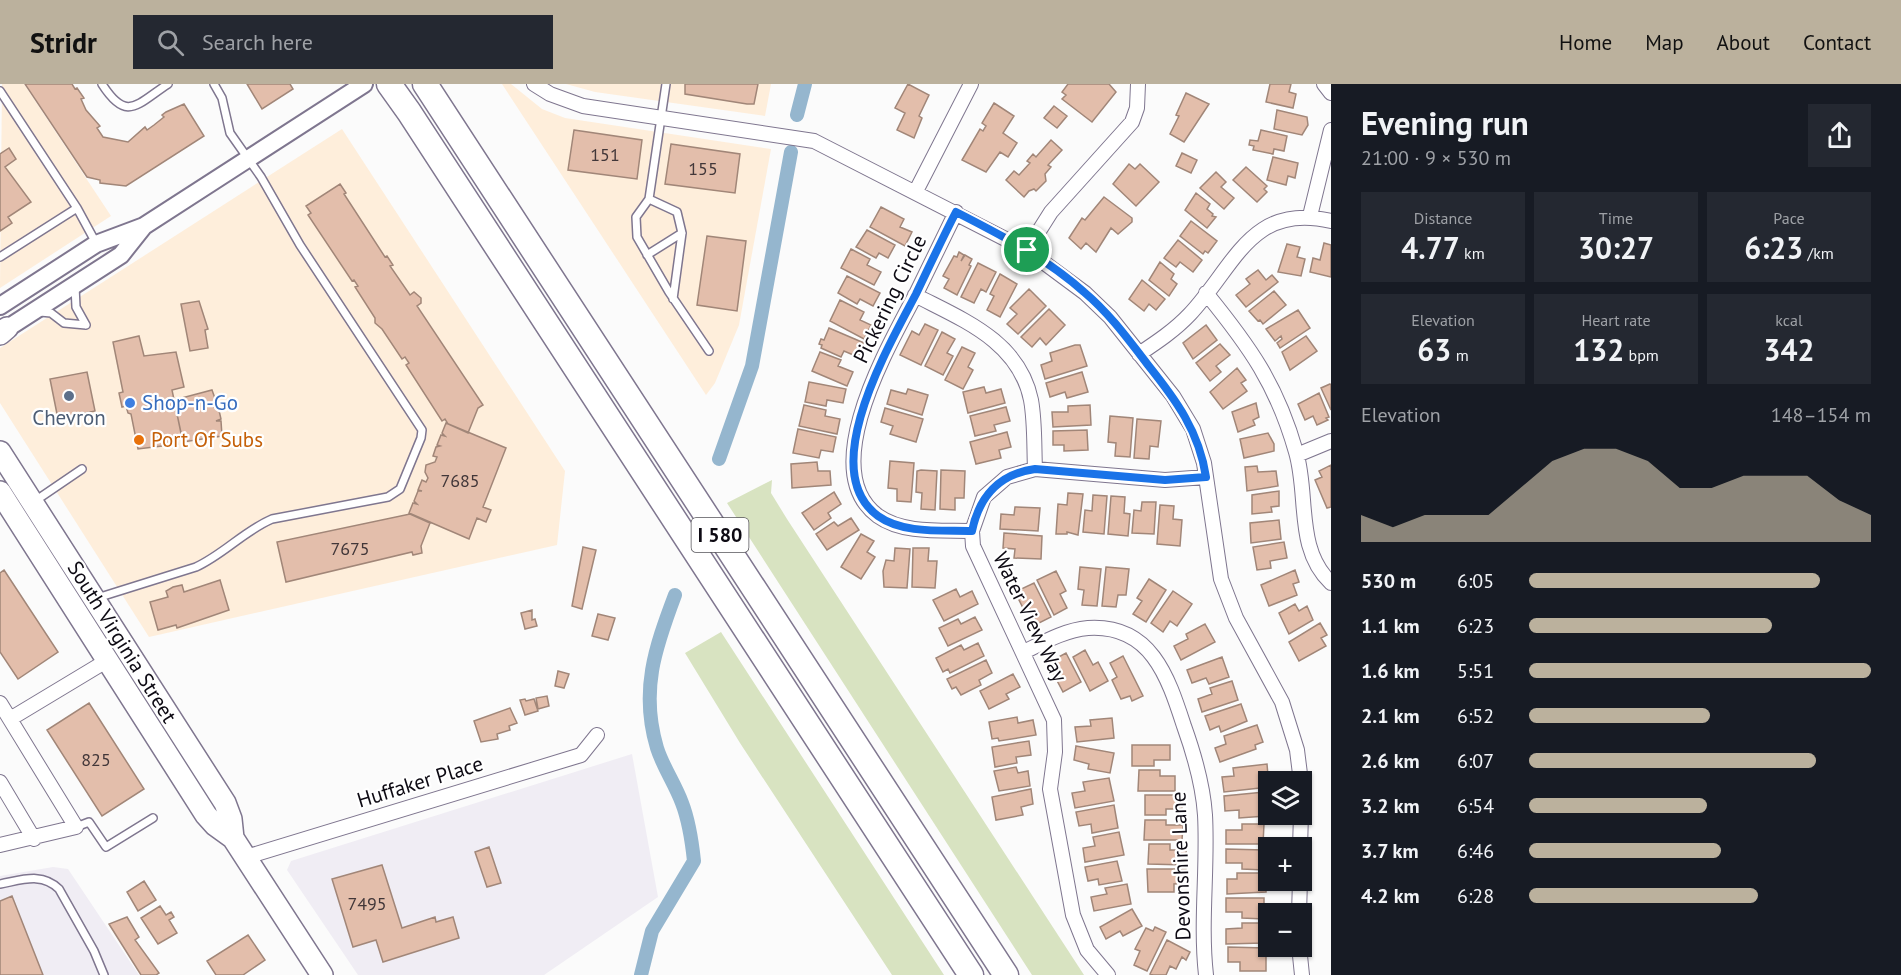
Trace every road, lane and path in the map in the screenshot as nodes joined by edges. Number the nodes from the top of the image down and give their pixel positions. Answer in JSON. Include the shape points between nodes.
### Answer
{"nodes":[{"id":1,"x":102,"y":84,"type":"edge"},
{"id":2,"x":168,"y":84,"type":"edge"},
{"id":3,"x":214,"y":84,"type":"edge"},
{"id":4,"x":364,"y":84,"type":"edge"},
{"id":5,"x":389,"y":84,"type":"edge"},
{"id":6,"x":534,"y":84,"type":"edge"},
{"id":7,"x":666,"y":84,"type":"edge"},
{"id":8,"x":971,"y":84,"type":"edge"},
{"id":9,"x":1138,"y":84,"type":"edge"},
{"id":10,"x":1324,"y":84,"type":"edge"},
{"id":11,"x":429,"y":90,"type":"edge"},
{"id":12,"x":0,"y":91,"type":"edge"},
{"id":13,"x":1331,"y":93,"type":"edge"},
{"id":14,"x":660,"y":117,"type":"junction"},
{"id":15,"x":1331,"y":130,"type":"edge"},
{"id":16,"x":248,"y":159,"type":"junction"},
{"id":17,"x":916,"y":191,"type":"junction"},
{"id":18,"x":649,"y":199,"type":"junction"},
{"id":19,"x":77,"y":208,"type":"junction"},
{"id":20,"x":956,"y":212,"type":"junction"},
{"id":21,"x":1310,"y":216,"type":"junction"},
{"id":22,"x":1331,"y":221,"type":"edge"},
{"id":23,"x":144,"y":226,"type":"junction"},
{"id":24,"x":682,"y":233,"type":"junction"},
{"id":25,"x":96,"y":244,"type":"junction"},
{"id":26,"x":1027,"y":250,"type":"junction"},
{"id":27,"x":647,"y":255,"type":"junction"},
{"id":28,"x":0,"y":257,"type":"edge"},
{"id":29,"x":75,"y":284,"type":"junction"},
{"id":30,"x":1206,"y":293,"type":"junction"},
{"id":31,"x":915,"y":295,"type":"junction"},
{"id":32,"x":673,"y":299,"type":"junction"},
{"id":33,"x":0,"y":306,"type":"edge"},
{"id":34,"x":35,"y":311,"type":"junction"},
{"id":35,"x":2,"y":332,"type":"edge"},
{"id":36,"x":709,"y":351,"type":"dead end"},
{"id":37,"x":1139,"y":354,"type":"junction"},
{"id":38,"x":0,"y":434,"type":"edge"},
{"id":39,"x":1331,"y":441,"type":"edge"},
{"id":40,"x":0,"y":452,"type":"edge"},
{"id":41,"x":1297,"y":455,"type":"junction"},
{"id":42,"x":1035,"y":469,"type":"junction"},
{"id":43,"x":82,"y":470,"type":"dead end"},
{"id":44,"x":1206,"y":477,"type":"junction"},
{"id":45,"x":0,"y":492,"type":"edge"},
{"id":46,"x":28,"y":496,"type":"junction"},
{"id":47,"x":972,"y":531,"type":"junction"},
{"id":48,"x":1331,"y":583,"type":"edge"},
{"id":49,"x":96,"y":599,"type":"junction"},
{"id":50,"x":1024,"y":652,"type":"junction"},
{"id":51,"x":108,"y":660,"type":"junction"},
{"id":52,"x":0,"y":703,"type":"edge"},
{"id":53,"x":10,"y":719,"type":"junction"},
{"id":54,"x":597,"y":735,"type":"dead end"},
{"id":55,"x":1300,"y":771,"type":"edge"},
{"id":56,"x":0,"y":782,"type":"edge"},
{"id":57,"x":153,"y":818,"type":"dead end"},
{"id":58,"x":76,"y":827,"type":"junction"},
{"id":59,"x":233,"y":838,"type":"junction"},
{"id":60,"x":34,"y":839,"type":"junction"},
{"id":61,"x":0,"y":845,"type":"edge"},
{"id":62,"x":246,"y":857,"type":"junction"},
{"id":63,"x":0,"y":884,"type":"edge"},
{"id":64,"x":1300,"y":957,"type":"edge"},
{"id":65,"x":104,"y":975,"type":"edge"},
{"id":66,"x":322,"y":975,"type":"edge"},
{"id":67,"x":971,"y":975,"type":"edge"},
{"id":68,"x":1006,"y":975,"type":"edge"},
{"id":69,"x":1108,"y":975,"type":"edge"},
{"id":70,"x":1206,"y":975,"type":"edge"},
{"id":71,"x":1302,"y":975,"type":"edge"}],
"edges":[{"from":1,"to":2,"type":"lane","via":[[121,107],[129,107]]},
{"from":3,"to":16,"type":"lane","via":[[222,98],[226,125]]},
{"from":4,"to":16,"type":"street"},
{"from":5,"to":67,"type":"highway","number":"I 580"},
{"from":6,"to":14,"type":"street","via":[[584,106]]},
{"from":7,"to":14,"type":"lane"},
{"from":8,"to":17,"type":"street"},
{"from":9,"to":26,"type":"street","via":[[1132,122],[1051,212]]},
{"from":10,"to":13,"type":"street"},
{"from":11,"to":68,"type":"highway","number":"I 580"},
{"from":12,"to":19,"type":"lane"},
{"from":14,"to":17,"type":"street","via":[[814,141]]},
{"from":14,"to":18,"type":"lane"},
{"from":15,"to":21,"type":"street"},
{"from":16,"to":23,"type":"street"},
{"from":16,"to":49,"type":"lane","via":[[422,430],[421,438],[400,489],[388,497],[272,519],[196,567]]},
{"from":17,"to":20,"type":"street"},
{"from":18,"to":24,"type":"lane","via":[[676,212]]},
{"from":18,"to":27,"type":"lane","via":[[636,218],[637,237]]},
{"from":19,"to":25,"type":"lane"},
{"from":19,"to":28,"type":"lane"},
{"from":20,"to":26,"type":"street"},
{"from":20,"to":31,"type":"street","name":"Pickering Circle"},
{"from":21,"to":22,"type":"street"},
{"from":21,"to":30,"type":"street","via":[[1279,220],[1253,235]]},
{"from":23,"to":25,"type":"street"},
{"from":23,"to":29,"type":"street","via":[[121,255]]},
{"from":24,"to":27,"type":"lane"},
{"from":24,"to":32,"type":"lane"},
{"from":25,"to":33,"type":"street"},
{"from":26,"to":37,"type":"street","via":[[1085,292]]},
{"from":27,"to":32,"type":"lane"},
{"from":29,"to":34,"type":"street"},
{"from":29,"to":34,"type":"lane","via":[[76,307],[86,326],[64,323],[51,313]]},
{"from":30,"to":37,"type":"street","via":[[1177,327]]},
{"from":30,"to":41,"type":"street","via":[[1264,369]]},
{"from":31,"to":42,"type":"street","via":[[980,329],[1009,353],[1031,401]]},
{"from":31,"to":47,"type":"street","name":"Pickering Circle","via":[[866,400],[854,462],[855,478],[868,506],[889,522],[916,529]]},
{"from":32,"to":36,"type":"lane"},
{"from":34,"to":35,"type":"street"},
{"from":37,"to":44,"type":"street","via":[[1188,420],[1201,448]]},
{"from":38,"to":46,"type":"main road"},
{"from":39,"to":41,"type":"street"},
{"from":40,"to":46,"type":"main road","name":"South Virginia Street"},
{"from":41,"to":48,"type":"street","via":[[1310,550]]},
{"from":42,"to":44,"type":"street","via":[[1165,480]]},
{"from":42,"to":47,"type":"street","via":[[995,485],[978,507]]},
{"from":43,"to":46,"type":"lane"},
{"from":44,"to":55,"type":"street","via":[[1227,598],[1286,713]]},
{"from":45,"to":51,"type":"main road","name":"South Virginia Street"},
{"from":46,"to":49,"type":"main road","name":"South Virginia Street"},
{"from":47,"to":50,"type":"street","name":"Water View Way","via":[[978,560]]},
{"from":49,"to":59,"type":"main road","name":"South Virginia Street","via":[[225,803]]},
{"from":50,"to":69,"type":"street","name":"Water View Way","via":[[1054,720],[1050,789],[1073,915],[1087,950]]},
{"from":50,"to":70,"type":"street","name":"Devonshire Lane","via":[[1069,632],[1100,628],[1115,630],[1142,644],[1164,670],[1202,790]]},
{"from":51,"to":53,"type":"street"},
{"from":51,"to":59,"type":"main road","name":"South Virginia Street","via":[[206,815]]},
{"from":52,"to":53,"type":"street"},
{"from":53,"to":58,"type":"street"},
{"from":54,"to":62,"type":"street","name":"Huffaker Place","via":[[581,755]]},
{"from":56,"to":60,"type":"street"},
{"from":57,"to":58,"type":"lane","via":[[106,847],[88,822]]},
{"from":58,"to":60,"type":"street"},
{"from":59,"to":62,"type":"main road","name":"South Virginia Street"},
{"from":60,"to":61,"type":"street"},
{"from":62,"to":66,"type":"main road","name":"South Virginia Street"},
{"from":63,"to":65,"type":"lane","via":[[42,878],[52,881]]},
{"from":64,"to":71,"type":"street"}]}
